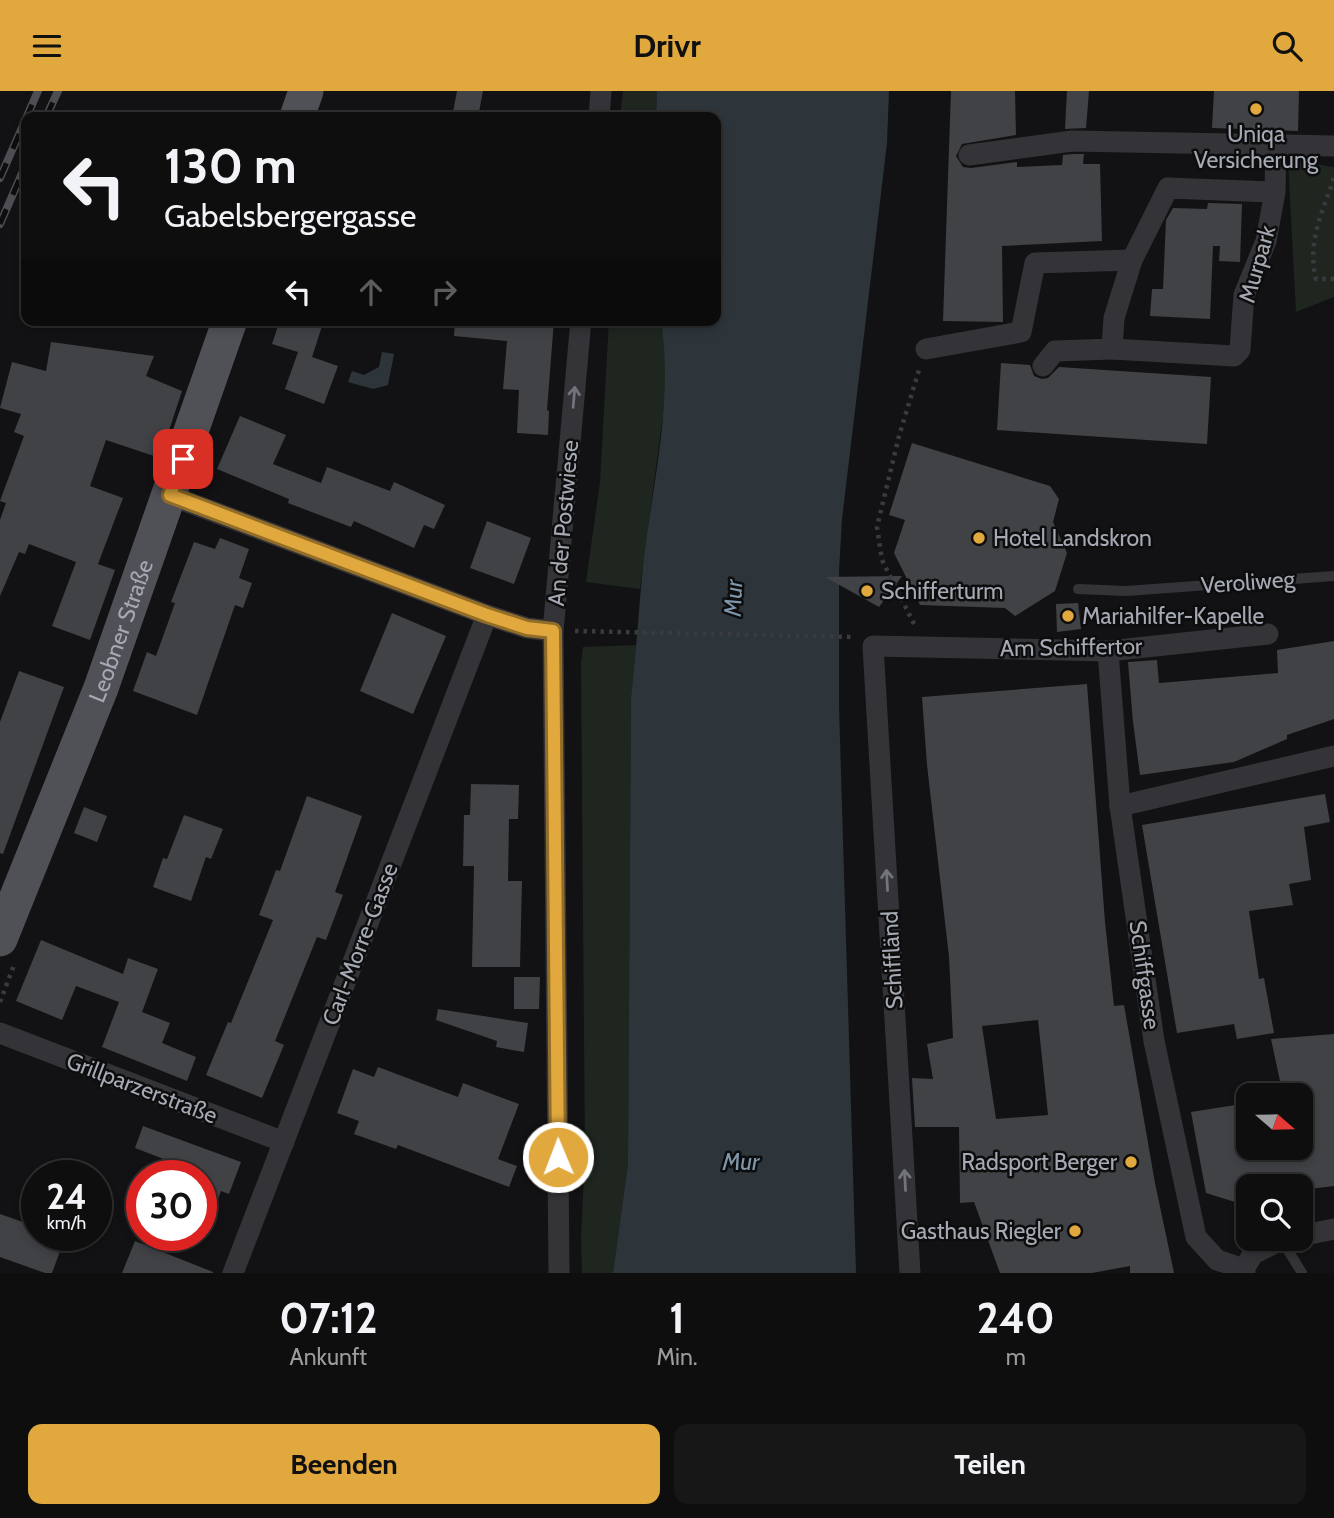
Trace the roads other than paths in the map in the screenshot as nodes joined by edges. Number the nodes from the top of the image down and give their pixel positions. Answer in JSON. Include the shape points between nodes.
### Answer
{"nodes":[{"id":1,"x":306,"y":91,"type":"edge"},
{"id":2,"x":601,"y":91,"type":"edge"},
{"id":3,"x":299,"y":112,"type":"edge"},
{"id":4,"x":599,"y":112,"type":"edge"},
{"id":5,"x":1276,"y":145,"type":"junction"},
{"id":6,"x":1334,"y":146,"type":"edge"},
{"id":7,"x":969,"y":155,"type":"dead end"},
{"id":8,"x":1275,"y":192,"type":"junction"},
{"id":9,"x":1132,"y":260,"type":"junction"},
{"id":10,"x":228,"y":326,"type":"edge"},
{"id":11,"x":580,"y":326,"type":"edge"},
{"id":12,"x":926,"y":349,"type":"road end"},
{"id":13,"x":1112,"y":349,"type":"junction"},
{"id":14,"x":1043,"y":366,"type":"dead end"},
{"id":15,"x":170,"y":495,"type":"junction"},
{"id":16,"x":1334,"y":576,"type":"edge"},
{"id":17,"x":1078,"y":589,"type":"dead end"},
{"id":18,"x":487,"y":615,"type":"junction"},
{"id":19,"x":553,"y":631,"type":"junction"},
{"id":20,"x":1268,"y":634,"type":"dead end"},
{"id":21,"x":864,"y":641,"type":"joint"},
{"id":22,"x":1108,"y":651,"type":"junction"},
{"id":23,"x":1334,"y":756,"type":"edge"},
{"id":24,"x":1120,"y":806,"type":"junction"},
{"id":25,"x":9,"y":889,"type":"edge"},
{"id":26,"x":0,"y":939,"type":"edge"},
{"id":27,"x":0,"y":1033,"type":"edge"},
{"id":28,"x":284,"y":1142,"type":"junction"},
{"id":29,"x":1334,"y":1229,"type":"edge"},
{"id":30,"x":1313,"y":1233,"type":"edge"},
{"id":31,"x":1259,"y":1251,"type":"edge"},
{"id":32,"x":1289,"y":1251,"type":"edge"},
{"id":33,"x":1244,"y":1271,"type":"edge"},
{"id":34,"x":233,"y":1273,"type":"edge"},
{"id":35,"x":559,"y":1273,"type":"edge"},
{"id":36,"x":910,"y":1273,"type":"edge"},
{"id":37,"x":1302,"y":1273,"type":"edge"}],
"edges":[{"from":1,"to":3,"type":"main road"},
{"from":2,"to":4,"type":"street"},
{"from":5,"to":6,"type":"street"},
{"from":5,"to":7,"type":"street","via":[[1072,141]]},
{"from":5,"to":8,"type":"street"},
{"from":8,"to":9,"type":"street","name":"Murpark","via":[[1168,188]]},
{"from":8,"to":13,"type":"street","name":"Murpark","via":[[1266,241],[1244,295],[1237,355]]},
{"from":9,"to":12,"type":"street","via":[[1035,263],[1021,332]]},
{"from":9,"to":13,"type":"street","name":"Murpark","via":[[1114,318]]},
{"from":10,"to":15,"type":"main road","name":"Leobner Straße"},
{"from":19,"to":11,"type":"street","name":"An der Postwiese","one_way":true},
{"from":13,"to":14,"type":"street","name":"Murpark","via":[[1055,351]]},
{"from":15,"to":18,"type":"street"},
{"from":15,"to":25,"type":"main road","name":"Leobner Straße","via":[[101,688]]},
{"from":16,"to":17,"type":"lane","name":"Veroliweg","via":[[1126,591]]},
{"from":18,"to":19,"type":"street"},
{"from":18,"to":28,"type":"street","name":"Carl-Morre-Gasse"},
{"from":19,"to":35,"type":"street","name":"An der Postwiese"},
{"from":20,"to":22,"type":"street","name":"Am Schiffertor"},
{"from":21,"to":22,"type":"street","name":"Am Schiffertor"},
{"from":36,"to":21,"type":"street","name":"Schiffländ","one_way":true},
{"from":22,"to":24,"type":"street","name":"Schiffgasse"},
{"from":23,"to":24,"type":"street"},
{"from":24,"to":33,"type":"street","name":"Schiffgasse","via":[[1154,1041],[1196,1237],[1217,1260]]},
{"from":25,"to":26,"type":"main road","name":"Leobner Straße"},
{"from":27,"to":28,"type":"street","name":"Grillparzerstraße"},
{"from":28,"to":34,"type":"street","name":"Carl-Morre-Gasse"},
{"from":29,"to":30,"type":"street"},
{"from":31,"to":33,"type":"street"},
{"from":32,"to":37,"type":"lane"}]}
